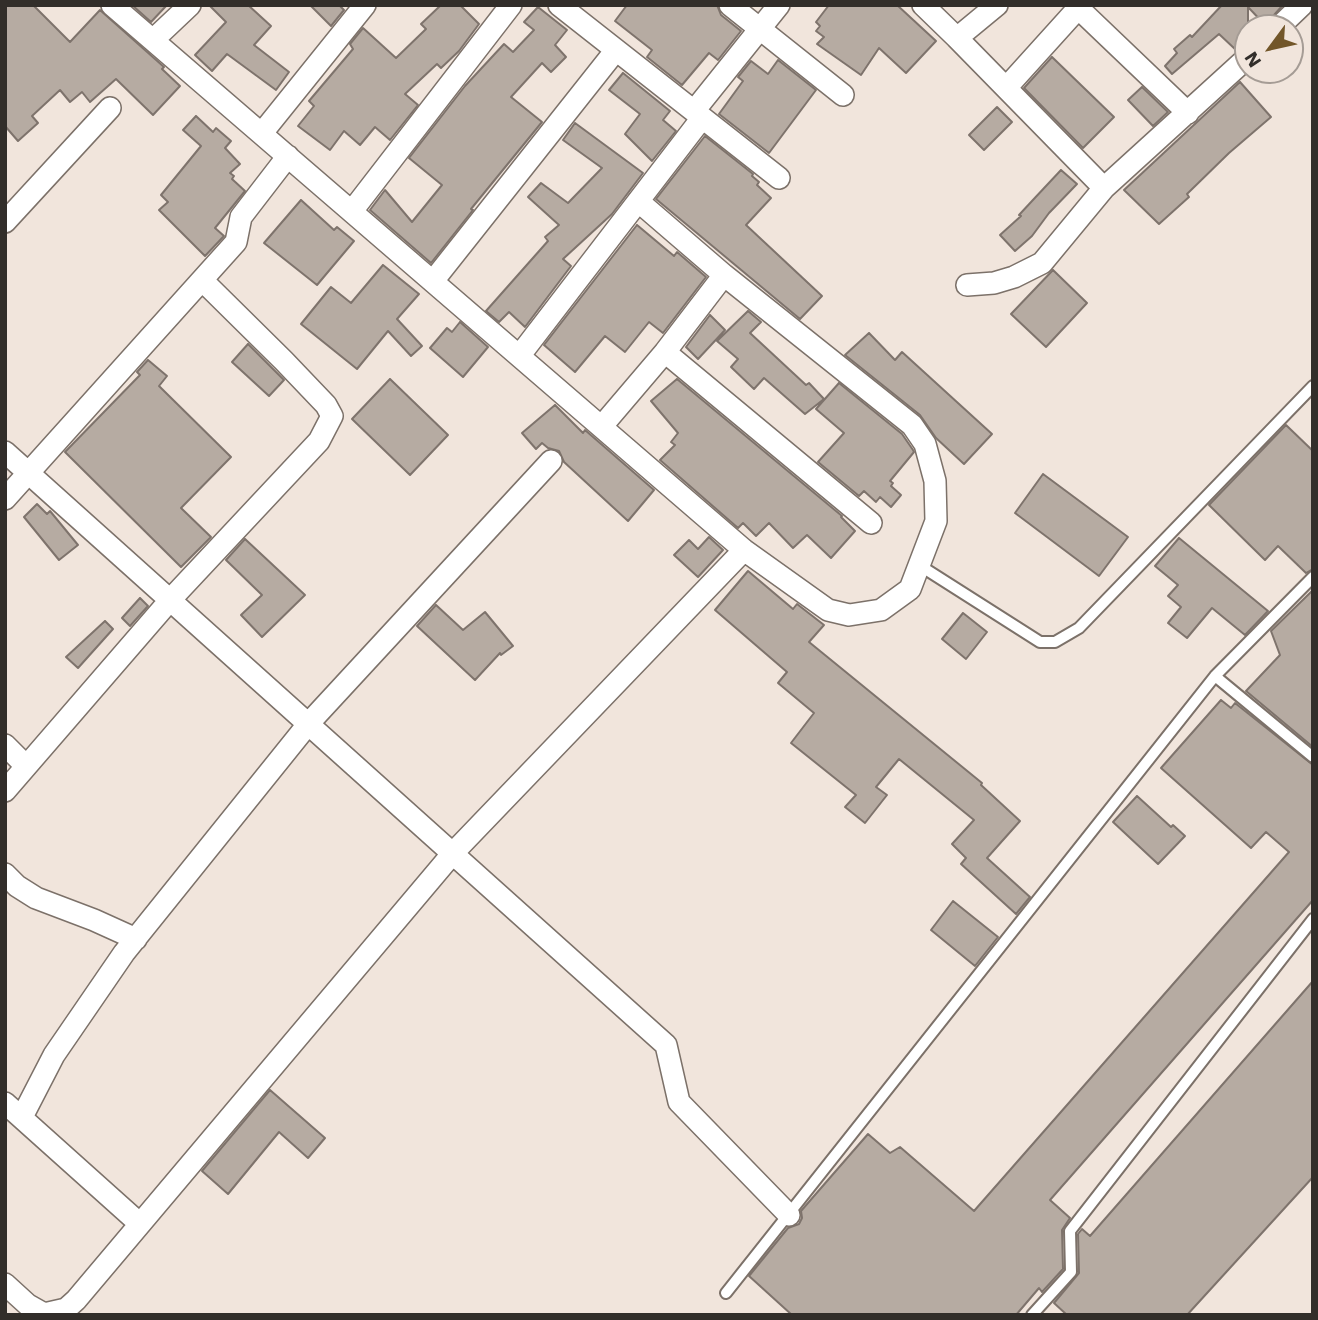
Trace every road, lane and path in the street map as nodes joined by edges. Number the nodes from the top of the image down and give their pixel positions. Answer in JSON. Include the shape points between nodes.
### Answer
{"nodes":[{"id":1,"x":112,"y":5,"type":"edge"},
{"id":2,"x":191,"y":5,"type":"edge"},
{"id":3,"x":365,"y":5,"type":"edge"},
{"id":4,"x":511,"y":5,"type":"edge"},
{"id":5,"x":730,"y":5,"type":"edge"},
{"id":6,"x":779,"y":5,"type":"edge"},
{"id":7,"x":923,"y":5,"type":"edge"},
{"id":8,"x":997,"y":5,"type":"edge"},
{"id":9,"x":1078,"y":6,"type":"edge"},
{"id":10,"x":571,"y":9,"type":"edge"},
{"id":11,"x":760,"y":29,"type":"junction"},
{"id":12,"x":957,"y":38,"type":"junction"},
{"id":13,"x":153,"y":40,"type":"junction"},
{"id":14,"x":615,"y":50,"type":"junction"},
{"id":15,"x":1234,"y":70,"type":"edge"},
{"id":16,"x":1006,"y":88,"type":"junction"},
{"id":17,"x":843,"y":95,"type":"dead end"},
{"id":18,"x":110,"y":108,"type":"dead end"},
{"id":19,"x":1188,"y":113,"type":"junction"},
{"id":20,"x":698,"y":115,"type":"junction"},
{"id":21,"x":262,"y":133,"type":"junction"},
{"id":22,"x":288,"y":156,"type":"junction"},
{"id":23,"x":779,"y":178,"type":"dead end"},
{"id":24,"x":1104,"y":188,"type":"junction"},
{"id":25,"x":638,"y":201,"type":"junction"},
{"id":26,"x":352,"y":211,"type":"junction"},
{"id":27,"x":5,"y":222,"type":"edge"},
{"id":28,"x":724,"y":275,"type":"junction"},
{"id":29,"x":202,"y":280,"type":"junction"},
{"id":30,"x":433,"y":281,"type":"junction"},
{"id":31,"x":967,"y":285,"type":"dead end"},
{"id":32,"x":665,"y":352,"type":"junction"},
{"id":33,"x":520,"y":355,"type":"junction"},
{"id":34,"x":1313,"y":386,"type":"edge"},
{"id":35,"x":602,"y":426,"type":"junction"},
{"id":36,"x":5,"y":452,"type":"edge"},
{"id":37,"x":551,"y":461,"type":"dead end"},
{"id":38,"x":29,"y":473,"type":"junction"},
{"id":39,"x":5,"y":499,"type":"edge"},
{"id":40,"x":871,"y":523,"type":"dead end"},
{"id":41,"x":744,"y":550,"type":"junction"},
{"id":42,"x":919,"y":565,"type":"junction"},
{"id":43,"x":1313,"y":578,"type":"edge"},
{"id":44,"x":171,"y":599,"type":"junction"},
{"id":45,"x":1215,"y":676,"type":"junction"},
{"id":46,"x":309,"y":723,"type":"junction"},
{"id":47,"x":5,"y":745,"type":"edge"},
{"id":48,"x":1313,"y":757,"type":"edge"},
{"id":49,"x":26,"y":766,"type":"junction"},
{"id":50,"x":5,"y":790,"type":"edge"},
{"id":51,"x":453,"y":853,"type":"junction"},
{"id":52,"x":5,"y":874,"type":"edge"},
{"id":53,"x":1313,"y":919,"type":"edge"},
{"id":54,"x":136,"y":939,"type":"junction"},
{"id":55,"x":5,"y":1102,"type":"edge"},
{"id":56,"x":22,"y":1117,"type":"junction"},
{"id":57,"x":789,"y":1215,"type":"junction"},
{"id":58,"x":140,"y":1224,"type":"junction"},
{"id":59,"x":5,"y":1284,"type":"edge"},
{"id":60,"x":726,"y":1293,"type":"dead end"},
{"id":61,"x":1032,"y":1315,"type":"edge"}],
"edges":[{"from":1,"to":13,"type":"street"},
{"from":2,"to":13,"type":"street"},
{"from":3,"to":21,"type":"street"},
{"from":4,"to":26,"type":"street"},
{"from":5,"to":11,"type":"street"},
{"from":6,"to":11,"type":"street"},
{"from":7,"to":12,"type":"street"},
{"from":8,"to":12,"type":"street"},
{"from":9,"to":16,"type":"street"},
{"from":9,"to":19,"type":"street"},
{"from":10,"to":14,"type":"street"},
{"from":11,"to":17,"type":"street"},
{"from":11,"to":20,"type":"street"},
{"from":12,"to":16,"type":"street"},
{"from":13,"to":21,"type":"street"},
{"from":14,"to":20,"type":"street"},
{"from":14,"to":30,"type":"street"},
{"from":15,"to":19,"type":"street"},
{"from":16,"to":24,"type":"street"},
{"from":18,"to":27,"type":"street"},
{"from":19,"to":24,"type":"street"},
{"from":20,"to":23,"type":"street"},
{"from":20,"to":25,"type":"street"},
{"from":21,"to":22,"type":"street"},
{"from":22,"to":26,"type":"street"},
{"from":22,"to":29,"type":"street","via":[[241,217],[236,242]]},
{"from":24,"to":31,"type":"street","via":[[1042,263],[994,283]]},
{"from":25,"to":28,"type":"street"},
{"from":25,"to":33,"type":"street"},
{"from":26,"to":30,"type":"street"},
{"from":28,"to":32,"type":"street"},
{"from":28,"to":42,"type":"street","via":[[912,425],[925,444],[935,481],[936,521]]},
{"from":29,"to":38,"type":"street"},
{"from":29,"to":44,"type":"street","via":[[284,360],[332,416],[319,441]]},
{"from":30,"to":33,"type":"street"},
{"from":32,"to":35,"type":"street"},
{"from":32,"to":40,"type":"street"},
{"from":33,"to":35,"type":"street"},
{"from":34,"to":42,"type":"lane","via":[[1079,628],[1055,642],[1040,642]]},
{"from":35,"to":41,"type":"street"},
{"from":36,"to":38,"type":"street"},
{"from":37,"to":46,"type":"street"},
{"from":38,"to":39,"type":"street"},
{"from":38,"to":44,"type":"street"},
{"from":41,"to":42,"type":"street","via":[[828,610],[849,615],[881,610],[910,589]]},
{"from":41,"to":51,"type":"street"},
{"from":43,"to":45,"type":"lane"},
{"from":44,"to":46,"type":"street"},
{"from":44,"to":49,"type":"street"},
{"from":45,"to":48,"type":"lane"},
{"from":45,"to":57,"type":"lane"},
{"from":46,"to":51,"type":"street"},
{"from":46,"to":54,"type":"street"},
{"from":47,"to":49,"type":"street"},
{"from":49,"to":50,"type":"street"},
{"from":51,"to":57,"type":"street","via":[[666,1045],[680,1102]]},
{"from":51,"to":58,"type":"street"},
{"from":52,"to":54,"type":"street","via":[[36,898]]},
{"from":53,"to":61,"type":"lane","via":[[1070,1231],[1071,1272]]},
{"from":54,"to":56,"type":"street","via":[[54,1055]]},
{"from":55,"to":56,"type":"street"},
{"from":56,"to":58,"type":"street"},
{"from":57,"to":60,"type":"lane"},
{"from":58,"to":59,"type":"street","via":[[76,1300],[55,1313],[44,1314],[28,1305]]}]}
